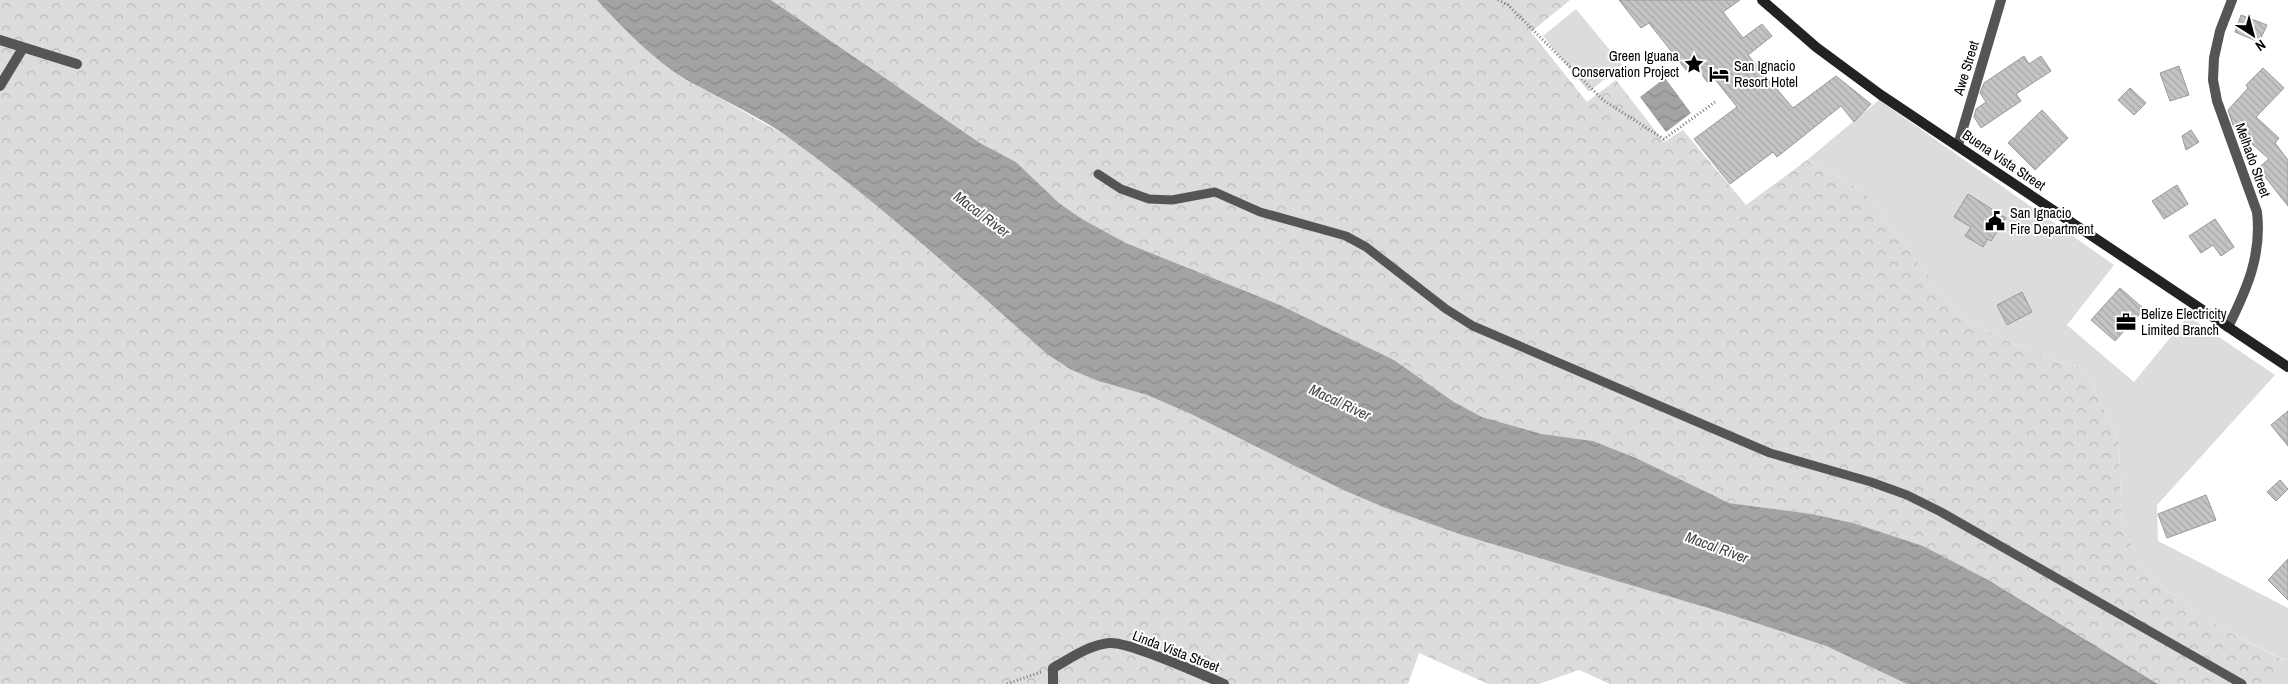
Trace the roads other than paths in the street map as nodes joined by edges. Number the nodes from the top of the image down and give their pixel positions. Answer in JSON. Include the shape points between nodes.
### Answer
{"nodes":[{"id":1,"x":1762,"y":0,"type":"edge"},
{"id":2,"x":2001,"y":0,"type":"edge"},
{"id":3,"x":2232,"y":0,"type":"edge"},
{"id":4,"x":0,"y":40,"type":"edge"},
{"id":5,"x":22,"y":48,"type":"junction"},
{"id":6,"x":77,"y":64,"type":"dead end"},
{"id":7,"x":0,"y":86,"type":"edge"},
{"id":8,"x":1958,"y":144,"type":"junction"},
{"id":9,"x":1098,"y":174,"type":"dead end"},
{"id":10,"x":2228,"y":327,"type":"junction"},
{"id":11,"x":2288,"y":367,"type":"edge"},
{"id":12,"x":1052,"y":684,"type":"edge"},
{"id":13,"x":1224,"y":684,"type":"edge"},
{"id":14,"x":2242,"y":684,"type":"edge"}],
"edges":[{"from":1,"to":8,"type":"main road","name":"Buena Vista Street","via":[[1842,67]]},
{"from":2,"to":8,"type":"street","name":"Awe Street"},
{"from":3,"to":10,"type":"street","name":"Melhado Street","via":[[2220,31],[2213,80],[2216,101],[2258,212],[2259,228],[2252,275]]},
{"from":4,"to":5,"type":"street"},
{"from":5,"to":6,"type":"street"},
{"from":5,"to":7,"type":"street"},
{"from":8,"to":10,"type":"main road","name":"Buena Vista Street"},
{"from":9,"to":14,"type":"lane","via":[[1121,189],[1149,199],[1172,200],[1215,192],[1260,212],[1346,236],[1366,247],[1473,326],[1770,453],[1907,495]]},
{"from":10,"to":11,"type":"main road","name":"Buena Vista Street"},
{"from":12,"to":13,"type":"street","name":"Linda Vista Street","via":[[1053,668],[1085,651],[1112,643],[1178,664]]}]}
